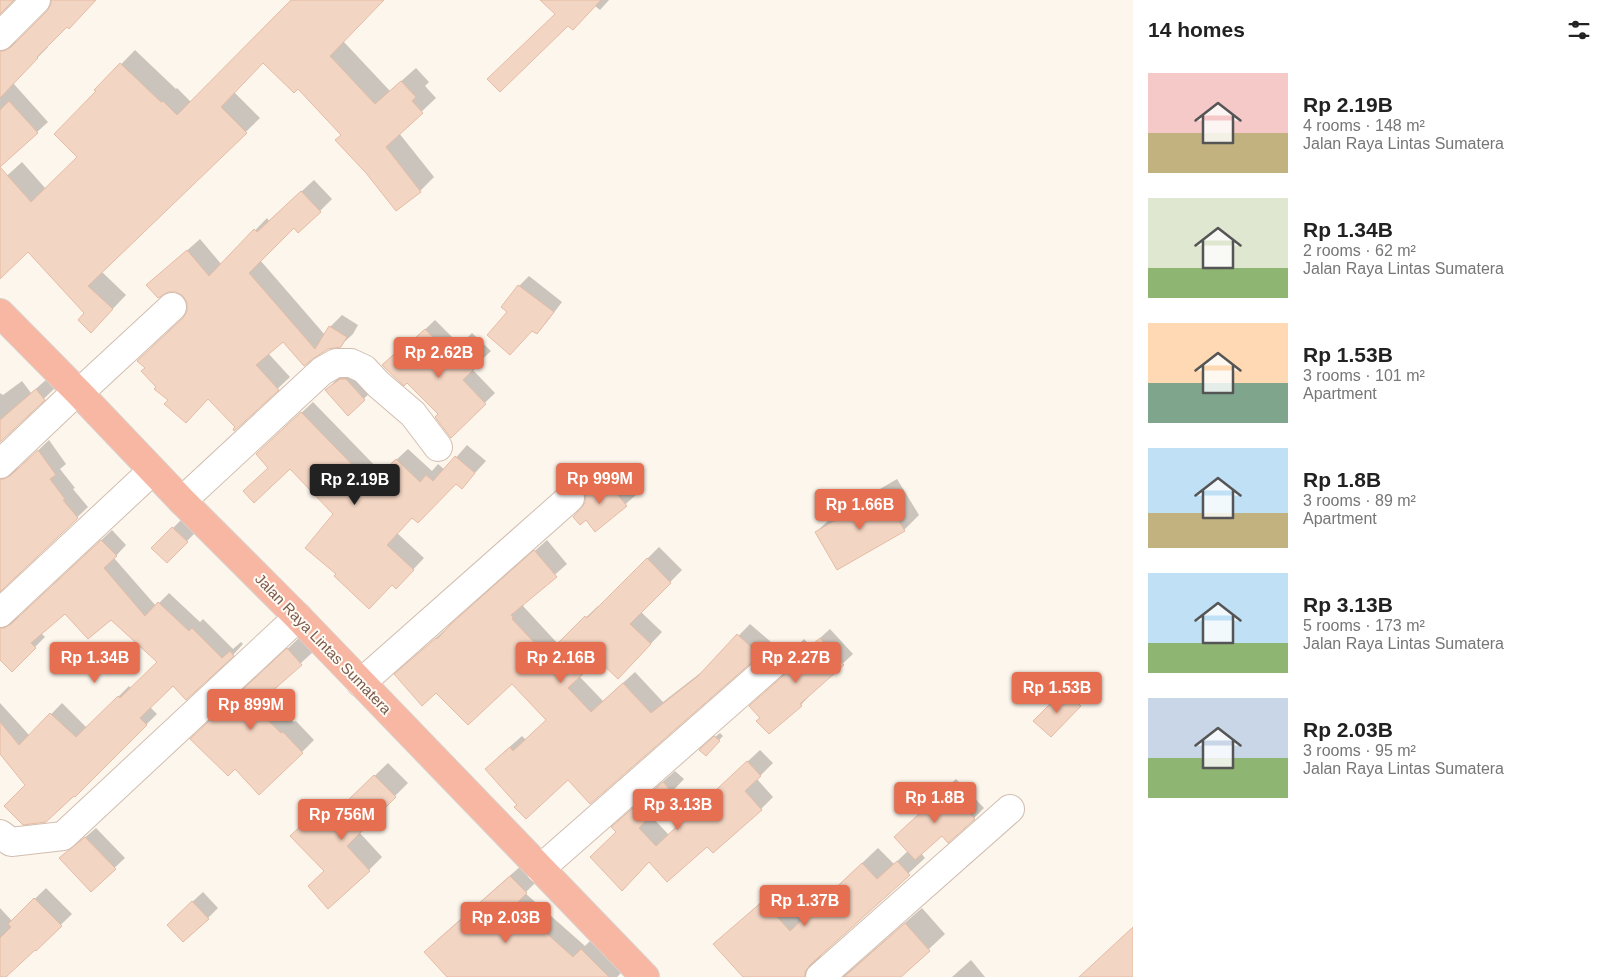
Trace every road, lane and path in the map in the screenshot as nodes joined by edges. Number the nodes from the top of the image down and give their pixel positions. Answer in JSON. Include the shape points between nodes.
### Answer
{"nodes":[{"id":1,"x":36,"y":0,"type":"edge"},
{"id":2,"x":0,"y":36,"type":"edge"},
{"id":3,"x":172,"y":307,"type":"dead end"},
{"id":4,"x":0,"y":313,"type":"edge"},
{"id":5,"x":78,"y":392,"type":"junction"},
{"id":6,"x":438,"y":447,"type":"dead end"},
{"id":7,"x":0,"y":464,"type":"edge"},
{"id":8,"x":152,"y":470,"type":"junction"},
{"id":9,"x":570,"y":498,"type":"dead end"},
{"id":10,"x":182,"y":501,"type":"junction"},
{"id":11,"x":0,"y":612,"type":"edge"},
{"id":12,"x":298,"y":617,"type":"junction"},
{"id":13,"x":772,"y":665,"type":"dead end"},
{"id":14,"x":361,"y":683,"type":"junction"},
{"id":15,"x":1010,"y":809,"type":"dead end"},
{"id":16,"x":0,"y":834,"type":"edge"},
{"id":17,"x":540,"y":869,"type":"junction"},
{"id":18,"x":638,"y":975,"type":"edge"},
{"id":19,"x":820,"y":977,"type":"edge"}],
"edges":[{"from":1,"to":2,"type":"street"},
{"from":3,"to":5,"type":"street"},
{"from":4,"to":5,"type":"highway","name":"Jalan Raya Lintas Sumatera"},
{"from":5,"to":7,"type":"street"},
{"from":5,"to":8,"type":"highway","name":"Jalan Raya Lintas Sumatera"},
{"from":6,"to":10,"type":"street","via":[[413,414],[364,370],[351,363],[336,363],[322,371]]},
{"from":8,"to":10,"type":"highway","name":"Jalan Raya Lintas Sumatera"},
{"from":8,"to":11,"type":"street"},
{"from":9,"to":14,"type":"street"},
{"from":10,"to":12,"type":"highway","name":"Jalan Raya Lintas Sumatera"},
{"from":12,"to":14,"type":"highway","name":"Jalan Raya Lintas Sumatera"},
{"from":12,"to":16,"type":"street","via":[[63,836],[11,842]]},
{"from":13,"to":17,"type":"street"},
{"from":14,"to":17,"type":"highway","name":"Jalan Raya Lintas Sumatera"},
{"from":15,"to":19,"type":"street"},
{"from":17,"to":18,"type":"highway","name":"Jalan Raya Lintas Sumatera"}]}
